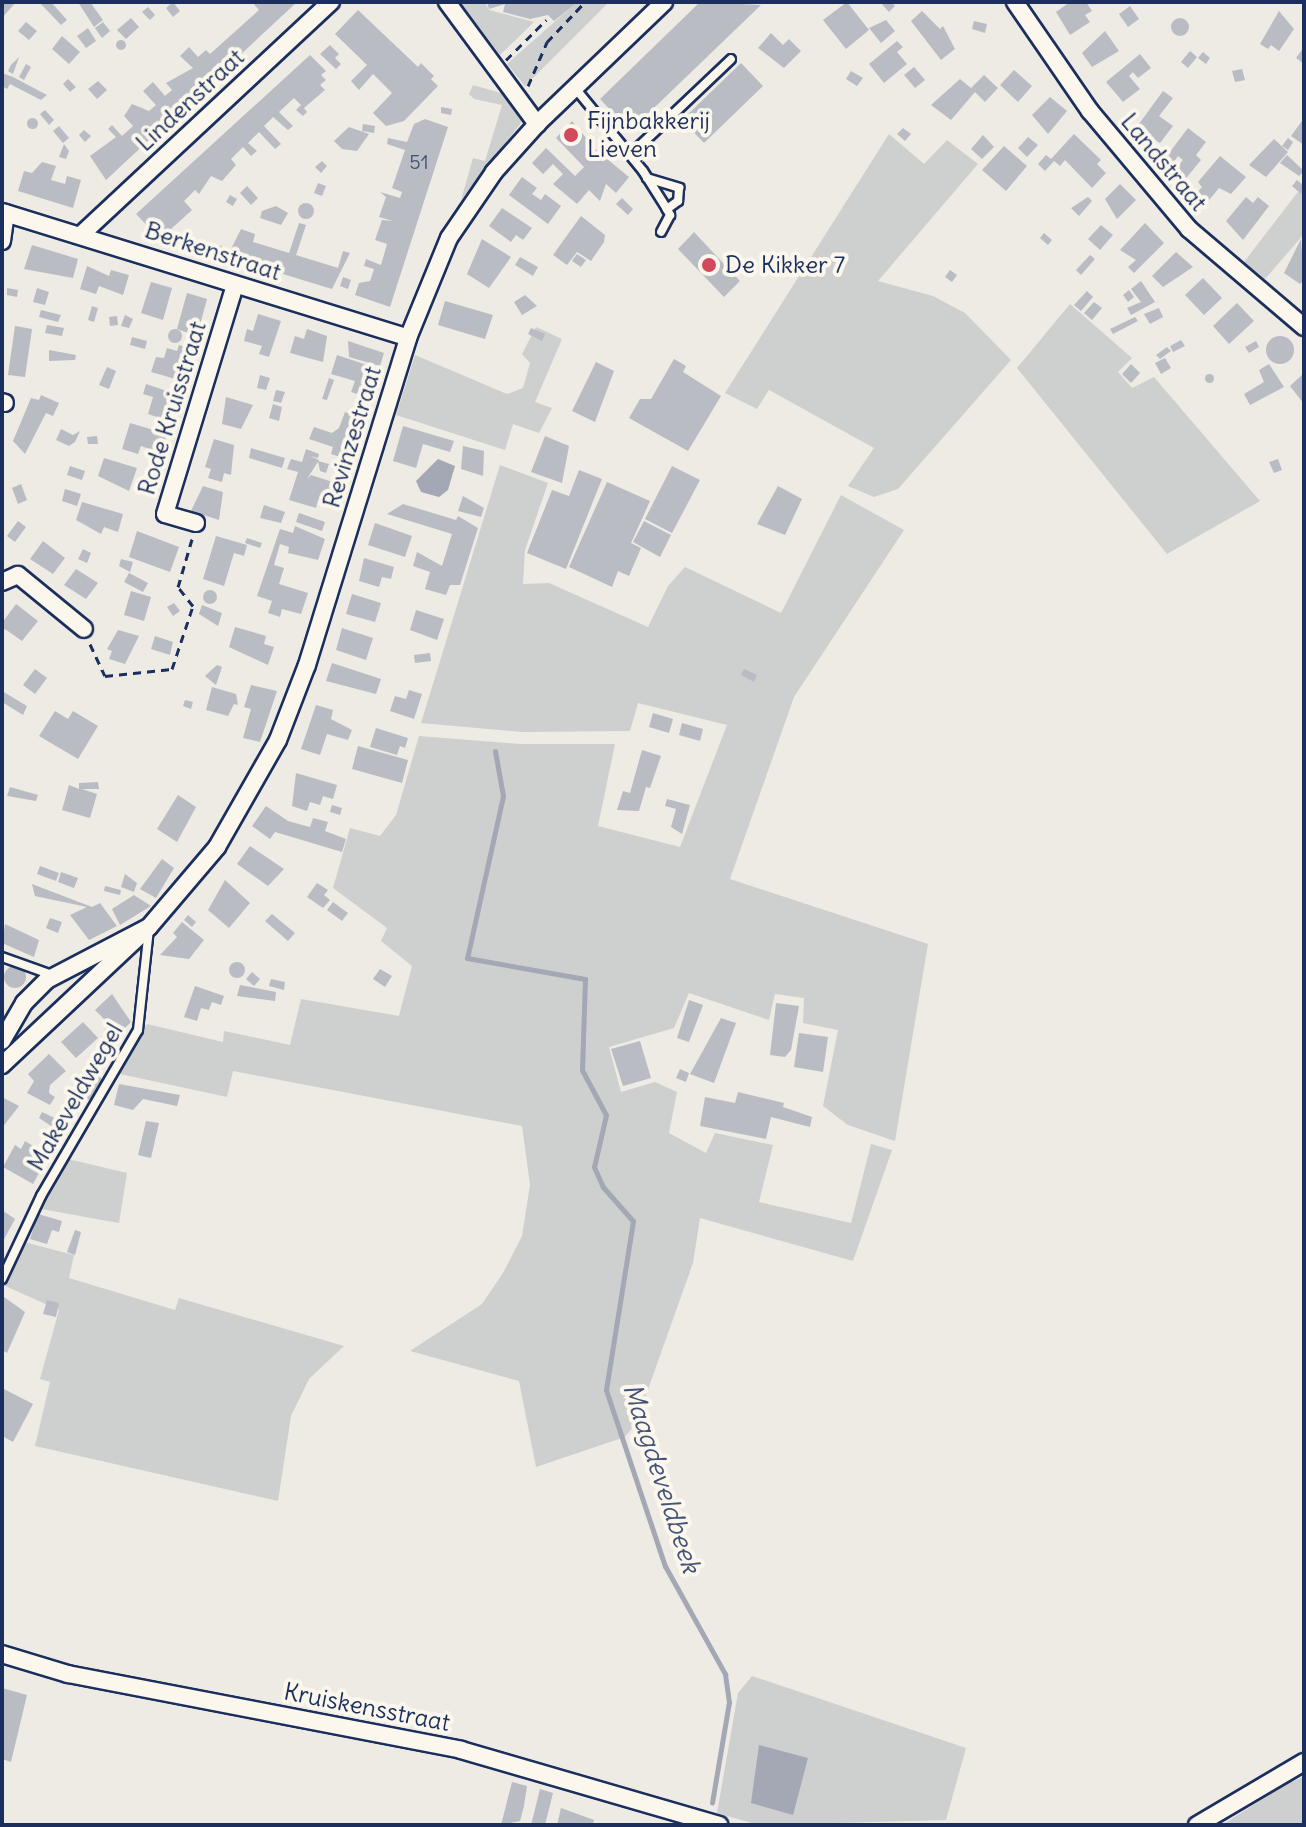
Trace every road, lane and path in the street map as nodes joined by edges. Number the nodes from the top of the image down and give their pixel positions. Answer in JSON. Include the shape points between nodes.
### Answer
{"nodes":[{"id":1,"x":331,"y":2,"type":"edge"},
{"id":2,"x":447,"y":2,"type":"edge"},
{"id":3,"x":585,"y":2,"type":"edge"},
{"id":4,"x":664,"y":2,"type":"edge"},
{"id":5,"x":1015,"y":2,"type":"edge"},
{"id":6,"x":546,"y":20,"type":"dead end"},
{"id":7,"x":731,"y":59,"type":"dead end"},
{"id":8,"x":497,"y":70,"type":"junction"},
{"id":9,"x":574,"y":87,"type":"junction"},
{"id":10,"x":517,"y":98,"type":"junction"},
{"id":11,"x":537,"y":124,"type":"junction"},
{"id":12,"x":630,"y":155,"type":"junction"},
{"id":13,"x":646,"y":177,"type":"junction"},
{"id":14,"x":667,"y":209,"type":"junction"},
{"id":15,"x":4,"y":212,"type":"edge"},
{"id":16,"x":661,"y":232,"type":"dead end"},
{"id":17,"x":83,"y":233,"type":"junction"},
{"id":18,"x":2,"y":241,"type":"edge"},
{"id":19,"x":235,"y":285,"type":"junction"},
{"id":20,"x":1304,"y":327,"type":"edge"},
{"id":21,"x":408,"y":338,"type":"junction"},
{"id":22,"x":196,"y":523,"type":"joint"},
{"id":23,"x":2,"y":582,"type":"edge"},
{"id":24,"x":84,"y":629,"type":"joint"},
{"id":25,"x":149,"y":927,"type":"junction"},
{"id":26,"x":2,"y":957,"type":"edge"},
{"id":27,"x":53,"y":975,"type":"junction"},
{"id":28,"x":2,"y":1041,"type":"edge"},
{"id":29,"x":2,"y":1065,"type":"edge"},
{"id":30,"x":2,"y":1279,"type":"edge"},
{"id":31,"x":2,"y":1654,"type":"edge"},
{"id":32,"x":1304,"y":1762,"type":"edge"},
{"id":33,"x":719,"y":1825,"type":"edge"},
{"id":34,"x":1197,"y":1825,"type":"edge"}],
"edges":[{"from":1,"to":17,"type":"street","name":"Lindenstraat"},
{"from":2,"to":8,"type":"street"},
{"from":3,"to":10,"type":"path","via":[[547,42],[534,76]]},
{"from":4,"to":9,"type":"street","name":"Revinzestraat"},
{"from":5,"to":20,"type":"street","name":"Landstraat","via":[[1090,111],[1189,229]]},
{"from":6,"to":8,"type":"path"},
{"from":7,"to":12,"type":"lane"},
{"from":8,"to":10,"type":"street"},
{"from":9,"to":11,"type":"street","name":"Revinzestraat"},
{"from":9,"to":12,"type":"lane"},
{"from":10,"to":11,"type":"street"},
{"from":11,"to":21,"type":"street","name":"Revinzestraat","via":[[494,172],[449,238]]},
{"from":12,"to":13,"type":"lane"},
{"from":13,"to":14,"type":"lane"},
{"from":13,"to":14,"type":"lane","via":[[679,188],[678,201]]},
{"from":14,"to":16,"type":"lane","via":[[668,224]]},
{"from":15,"to":17,"type":"street","name":"Berkenstraat"},
{"from":15,"to":18,"type":"street"},
{"from":17,"to":19,"type":"street","name":"Berkenstraat"},
{"from":19,"to":21,"type":"street","name":"Berkenstraat"},
{"from":19,"to":22,"type":"street","name":"Rode Kruisstraat","via":[[165,514]]},
{"from":21,"to":25,"type":"street","name":"Revinzestraat","via":[[307,665],[278,740],[217,847]]},
{"from":22,"to":24,"type":"path","via":[[178,587],[193,606],[172,669],[105,676]]},
{"from":23,"to":24,"type":"street","via":[[18,575]]},
{"from":25,"to":27,"type":"street","name":"Revinzestraat"},
{"from":25,"to":29,"type":"street","name":"Revinzestraat"},
{"from":25,"to":30,"type":"lane","name":"Makeveldwegel","via":[[138,1030],[41,1196]]},
{"from":26,"to":27,"type":"lane"},
{"from":27,"to":28,"type":"street","name":"Revinzestraat","via":[[24,1003]]},
{"from":31,"to":33,"type":"street","name":"Kruiskensstraat","via":[[68,1674],[461,1750]]},
{"from":32,"to":34,"type":"street"}]}
